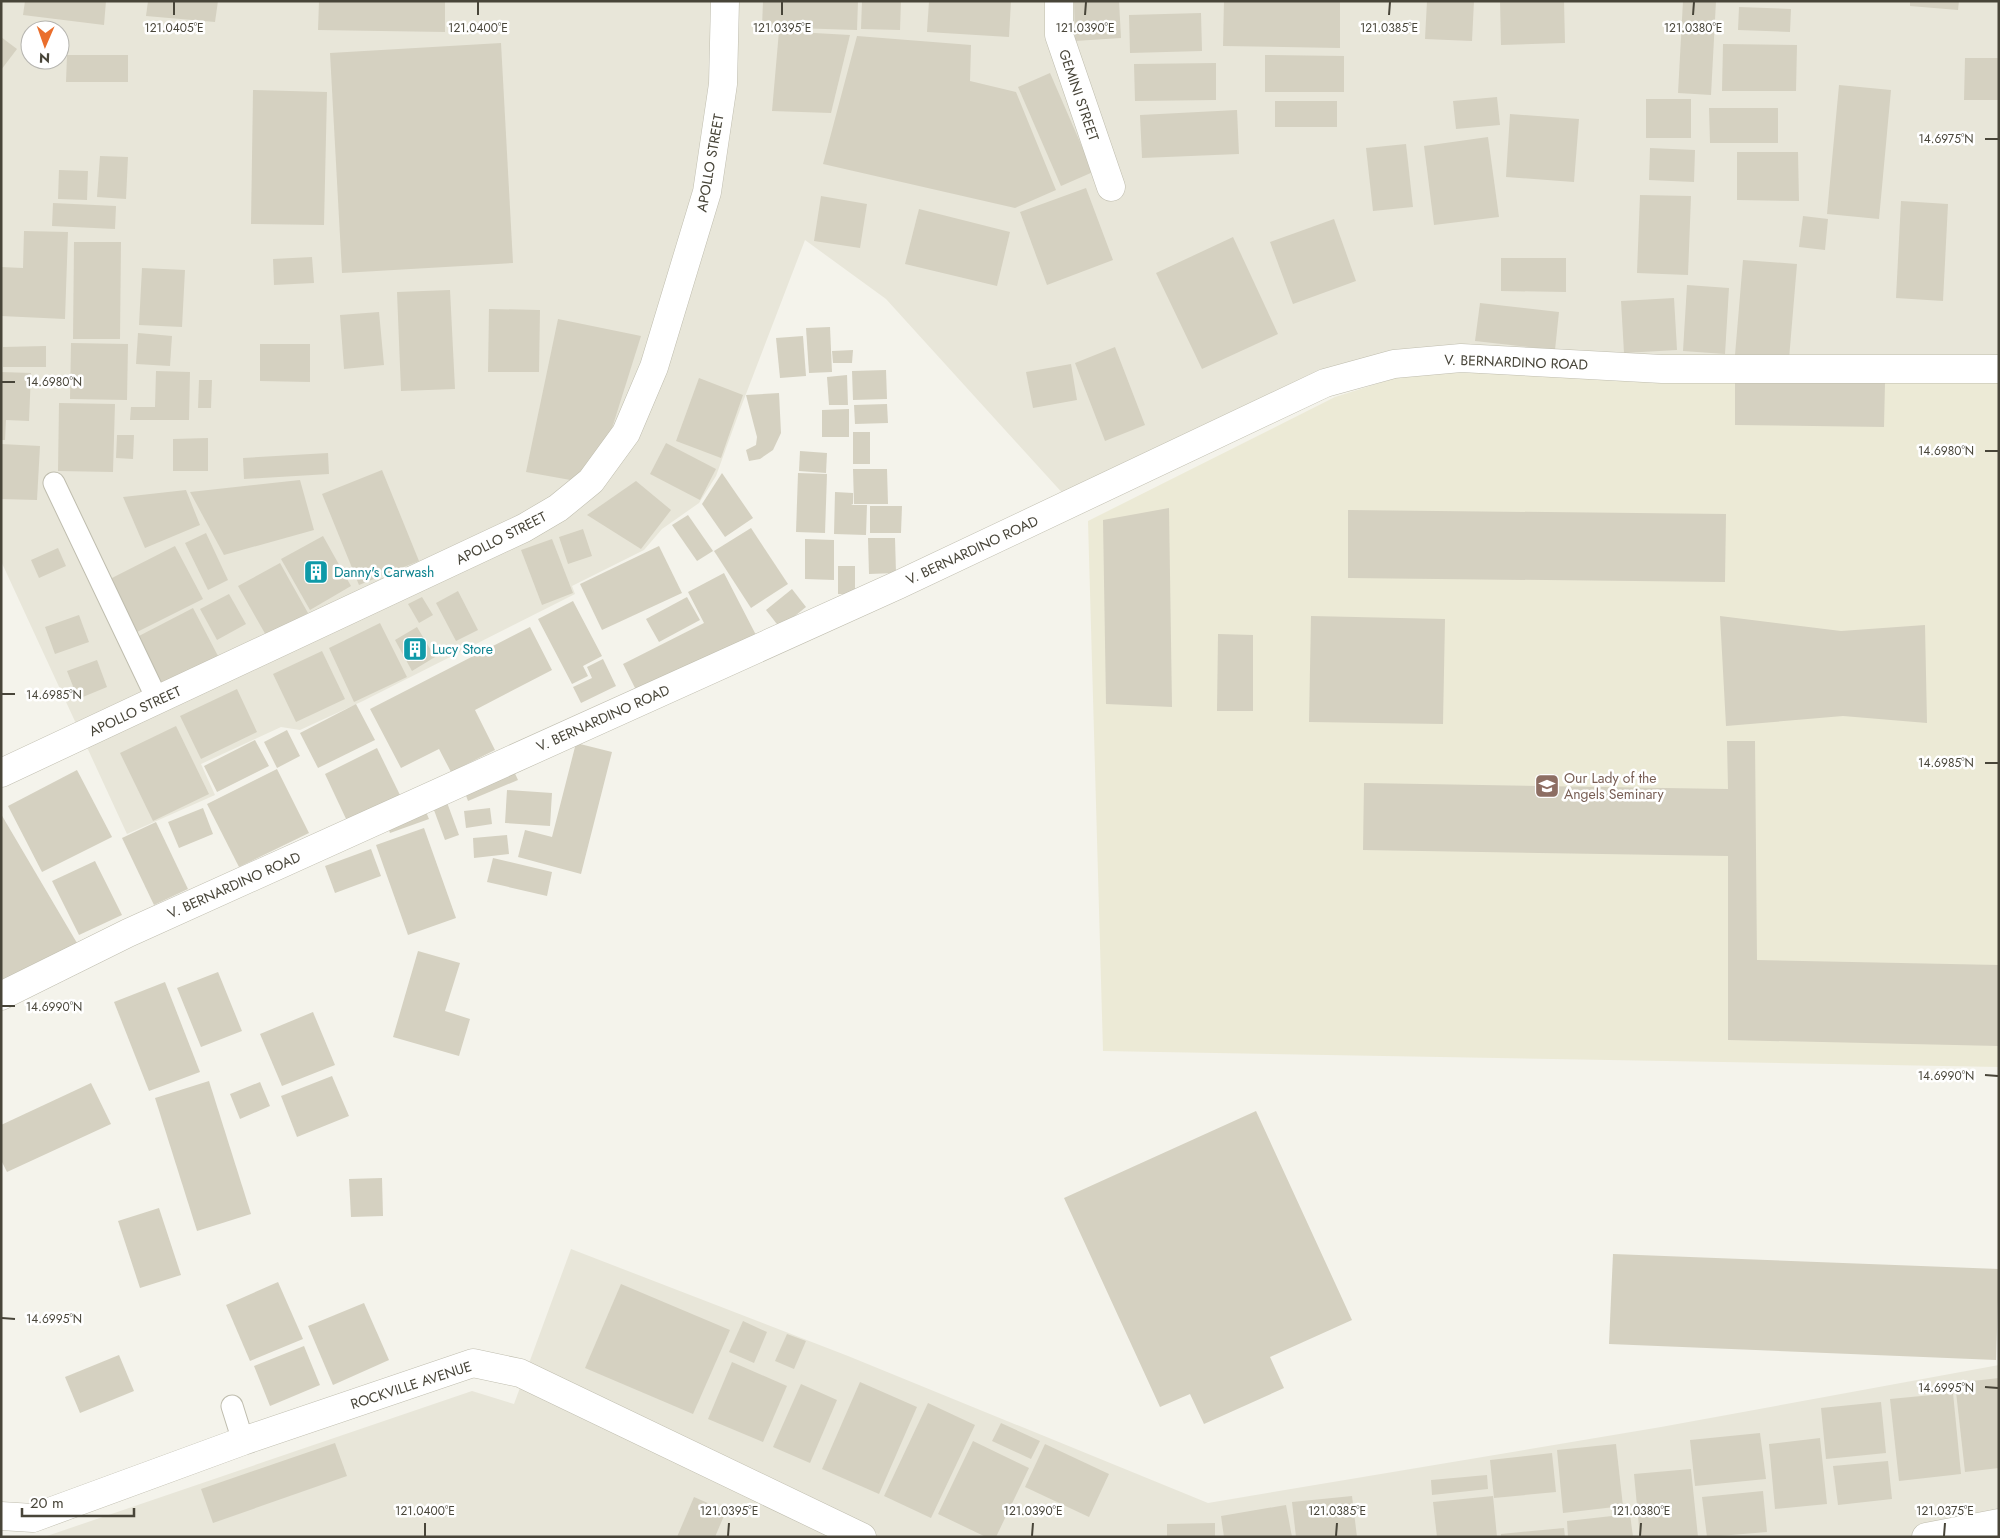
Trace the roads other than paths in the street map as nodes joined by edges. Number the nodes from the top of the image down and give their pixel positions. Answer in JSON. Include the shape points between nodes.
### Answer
{"nodes":[{"id":1,"x":725,"y":1,"type":"edge"},
{"id":2,"x":1059,"y":1,"type":"edge"},
{"id":3,"x":1111,"y":187,"type":"dead end"},
{"id":4,"x":1999,"y":369,"type":"edge"},
{"id":5,"x":54,"y":483,"type":"dead end"},
{"id":6,"x":158,"y":701,"type":"junction"},
{"id":7,"x":1,"y":773,"type":"edge"},
{"id":8,"x":1,"y":996,"type":"edge"},
{"id":9,"x":232,"y":1406,"type":"dead end"},
{"id":10,"x":243,"y":1441,"type":"junction"},
{"id":11,"x":1,"y":1516,"type":"edge"},
{"id":12,"x":1999,"y":1523,"type":"edge"},
{"id":13,"x":862,"y":1537,"type":"edge"},
{"id":14,"x":1926,"y":1537,"type":"edge"}],
"edges":[{"from":1,"to":6,"type":"street","name":"APOLLO STREET","via":[[723,84],[707,192],[654,368],[626,433],[591,481],[558,508],[524,528]]},
{"from":2,"to":3,"type":"street","name":"GEMINI STREET","via":[[1059,35]]},
{"from":4,"to":8,"type":"street","name":"V. BERNARDINO ROAD","via":[[1662,369],[1461,358],[1394,364],[1326,383],[898,585],[128,933]]},
{"from":5,"to":6,"type":"lane"},
{"from":6,"to":7,"type":"street","name":"APOLLO STREET"},
{"from":9,"to":10,"type":"lane"},
{"from":10,"to":11,"type":"street","name":"ROCKVILLE AVENUE","via":[[32,1518]]},
{"from":10,"to":13,"type":"street","name":"ROCKVILLE AVENUE","via":[[473,1363],[520,1373]]},
{"from":12,"to":14,"type":"street"}]}
